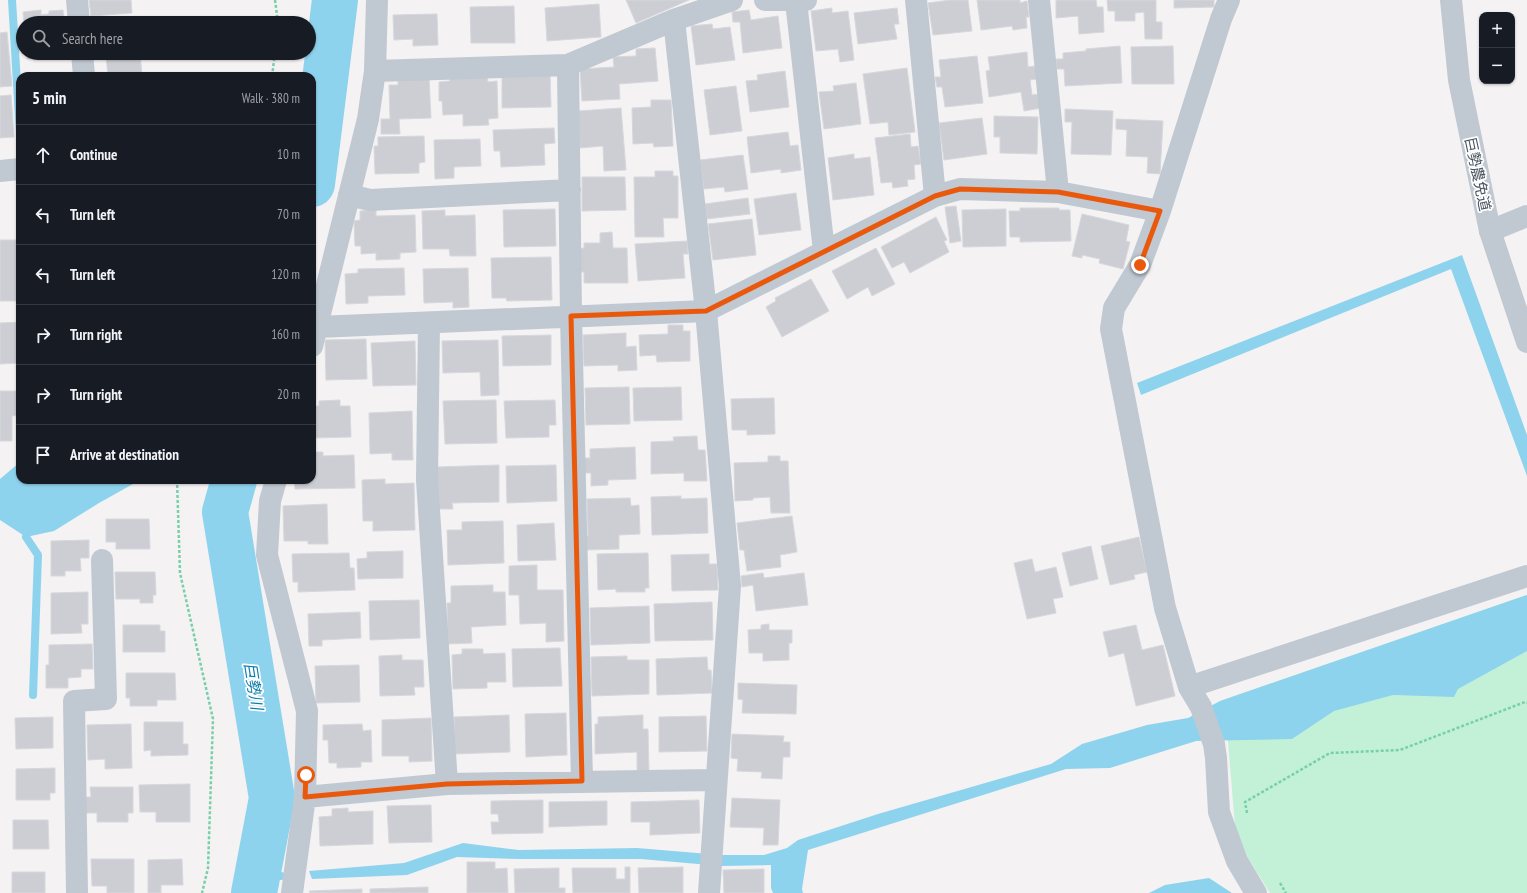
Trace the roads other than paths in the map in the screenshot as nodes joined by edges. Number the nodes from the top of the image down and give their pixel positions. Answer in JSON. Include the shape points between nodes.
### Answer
{"nodes":[{"id":1,"x":77,"y":0,"type":"edge"},
{"id":2,"x":377,"y":0,"type":"edge"},
{"id":3,"x":732,"y":0,"type":"edge"},
{"id":4,"x":765,"y":0,"type":"edge"},
{"id":5,"x":801,"y":0,"type":"edge"},
{"id":6,"x":916,"y":0,"type":"edge"},
{"id":7,"x":1039,"y":0,"type":"edge"},
{"id":8,"x":1229,"y":0,"type":"edge"},
{"id":9,"x":1451,"y":0,"type":"edge"},
{"id":10,"x":78,"y":16,"type":"edge"},
{"id":11,"x":674,"y":20,"type":"junction"},
{"id":12,"x":83,"y":60,"type":"edge"},
{"id":13,"x":568,"y":65,"type":"junction"},
{"id":14,"x":375,"y":71,"type":"junction"},
{"id":15,"x":84,"y":72,"type":"edge"},
{"id":16,"x":570,"y":190,"type":"junction"},
{"id":17,"x":1058,"y":192,"type":"junction"},
{"id":18,"x":349,"y":195,"type":"junction"},
{"id":19,"x":935,"y":196,"type":"junction"},
{"id":20,"x":1160,"y":211,"type":"junction"},
{"id":21,"x":1527,"y":216,"type":"edge"},
{"id":22,"x":1490,"y":231,"type":"junction"},
{"id":23,"x":824,"y":251,"type":"junction"},
{"id":24,"x":706,"y":311,"type":"junction"},
{"id":25,"x":571,"y":316,"type":"junction"},
{"id":26,"x":429,"y":323,"type":"junction"},
{"id":27,"x":316,"y":332,"type":"edge"},
{"id":28,"x":316,"y":336,"type":"edge"},
{"id":29,"x":1527,"y":342,"type":"edge"},
{"id":30,"x":275,"y":484,"type":"edge"},
{"id":31,"x":102,"y":560,"type":"dead end"},
{"id":32,"x":1527,"y":576,"type":"edge"},
{"id":33,"x":1189,"y":687,"type":"junction"},
{"id":34,"x":716,"y":780,"type":"junction"},
{"id":35,"x":582,"y":781,"type":"junction"},
{"id":36,"x":447,"y":784,"type":"junction"},
{"id":37,"x":305,"y":797,"type":"junction"},
{"id":38,"x":76,"y":893,"type":"edge"},
{"id":39,"x":292,"y":893,"type":"edge"},
{"id":40,"x":709,"y":893,"type":"edge"},
{"id":41,"x":1256,"y":893,"type":"edge"}],
"edges":[{"from":1,"to":10,"type":"street"},
{"from":2,"to":14,"type":"street"},
{"from":3,"to":11,"type":"street"},
{"from":4,"to":5,"type":"street"},
{"from":5,"to":23,"type":"street"},
{"from":6,"to":19,"type":"street"},
{"from":7,"to":17,"type":"street"},
{"from":8,"to":20,"type":"street"},
{"from":9,"to":22,"type":"street","name":"巨勢農免道","via":[[1459,80]]},
{"from":11,"to":13,"type":"street"},
{"from":11,"to":24,"type":"street"},
{"from":12,"to":15,"type":"street"},
{"from":13,"to":14,"type":"street"},
{"from":13,"to":16,"type":"street"},
{"from":14,"to":18,"type":"street","via":[[368,119]]},
{"from":16,"to":18,"type":"street","via":[[370,200]]},
{"from":16,"to":25,"type":"street"},
{"from":17,"to":19,"type":"street","via":[[960,189]]},
{"from":17,"to":20,"type":"street"},
{"from":18,"to":27,"type":"street"},
{"from":19,"to":23,"type":"street"},
{"from":20,"to":33,"type":"street","via":[[1140,265],[1114,308],[1111,329],[1165,608]]},
{"from":21,"to":22,"type":"street"},
{"from":22,"to":29,"type":"street","name":"巨勢農免道"},
{"from":23,"to":24,"type":"street"},
{"from":24,"to":25,"type":"street"},
{"from":24,"to":34,"type":"street","via":[[730,586]]},
{"from":25,"to":26,"type":"street"},
{"from":25,"to":35,"type":"street"},
{"from":26,"to":28,"type":"street"},
{"from":26,"to":36,"type":"street","via":[[427,480]]},
{"from":30,"to":37,"type":"street","via":[[270,501],[267,554],[307,712]]},
{"from":31,"to":38,"type":"street","via":[[106,699],[74,701]]},
{"from":32,"to":33,"type":"street"},
{"from":33,"to":41,"type":"street","via":[[1201,707],[1214,744],[1219,812],[1237,861]]},
{"from":34,"to":35,"type":"street"},
{"from":34,"to":40,"type":"street"},
{"from":35,"to":36,"type":"street"},
{"from":36,"to":37,"type":"street"},
{"from":37,"to":39,"type":"street"}]}
